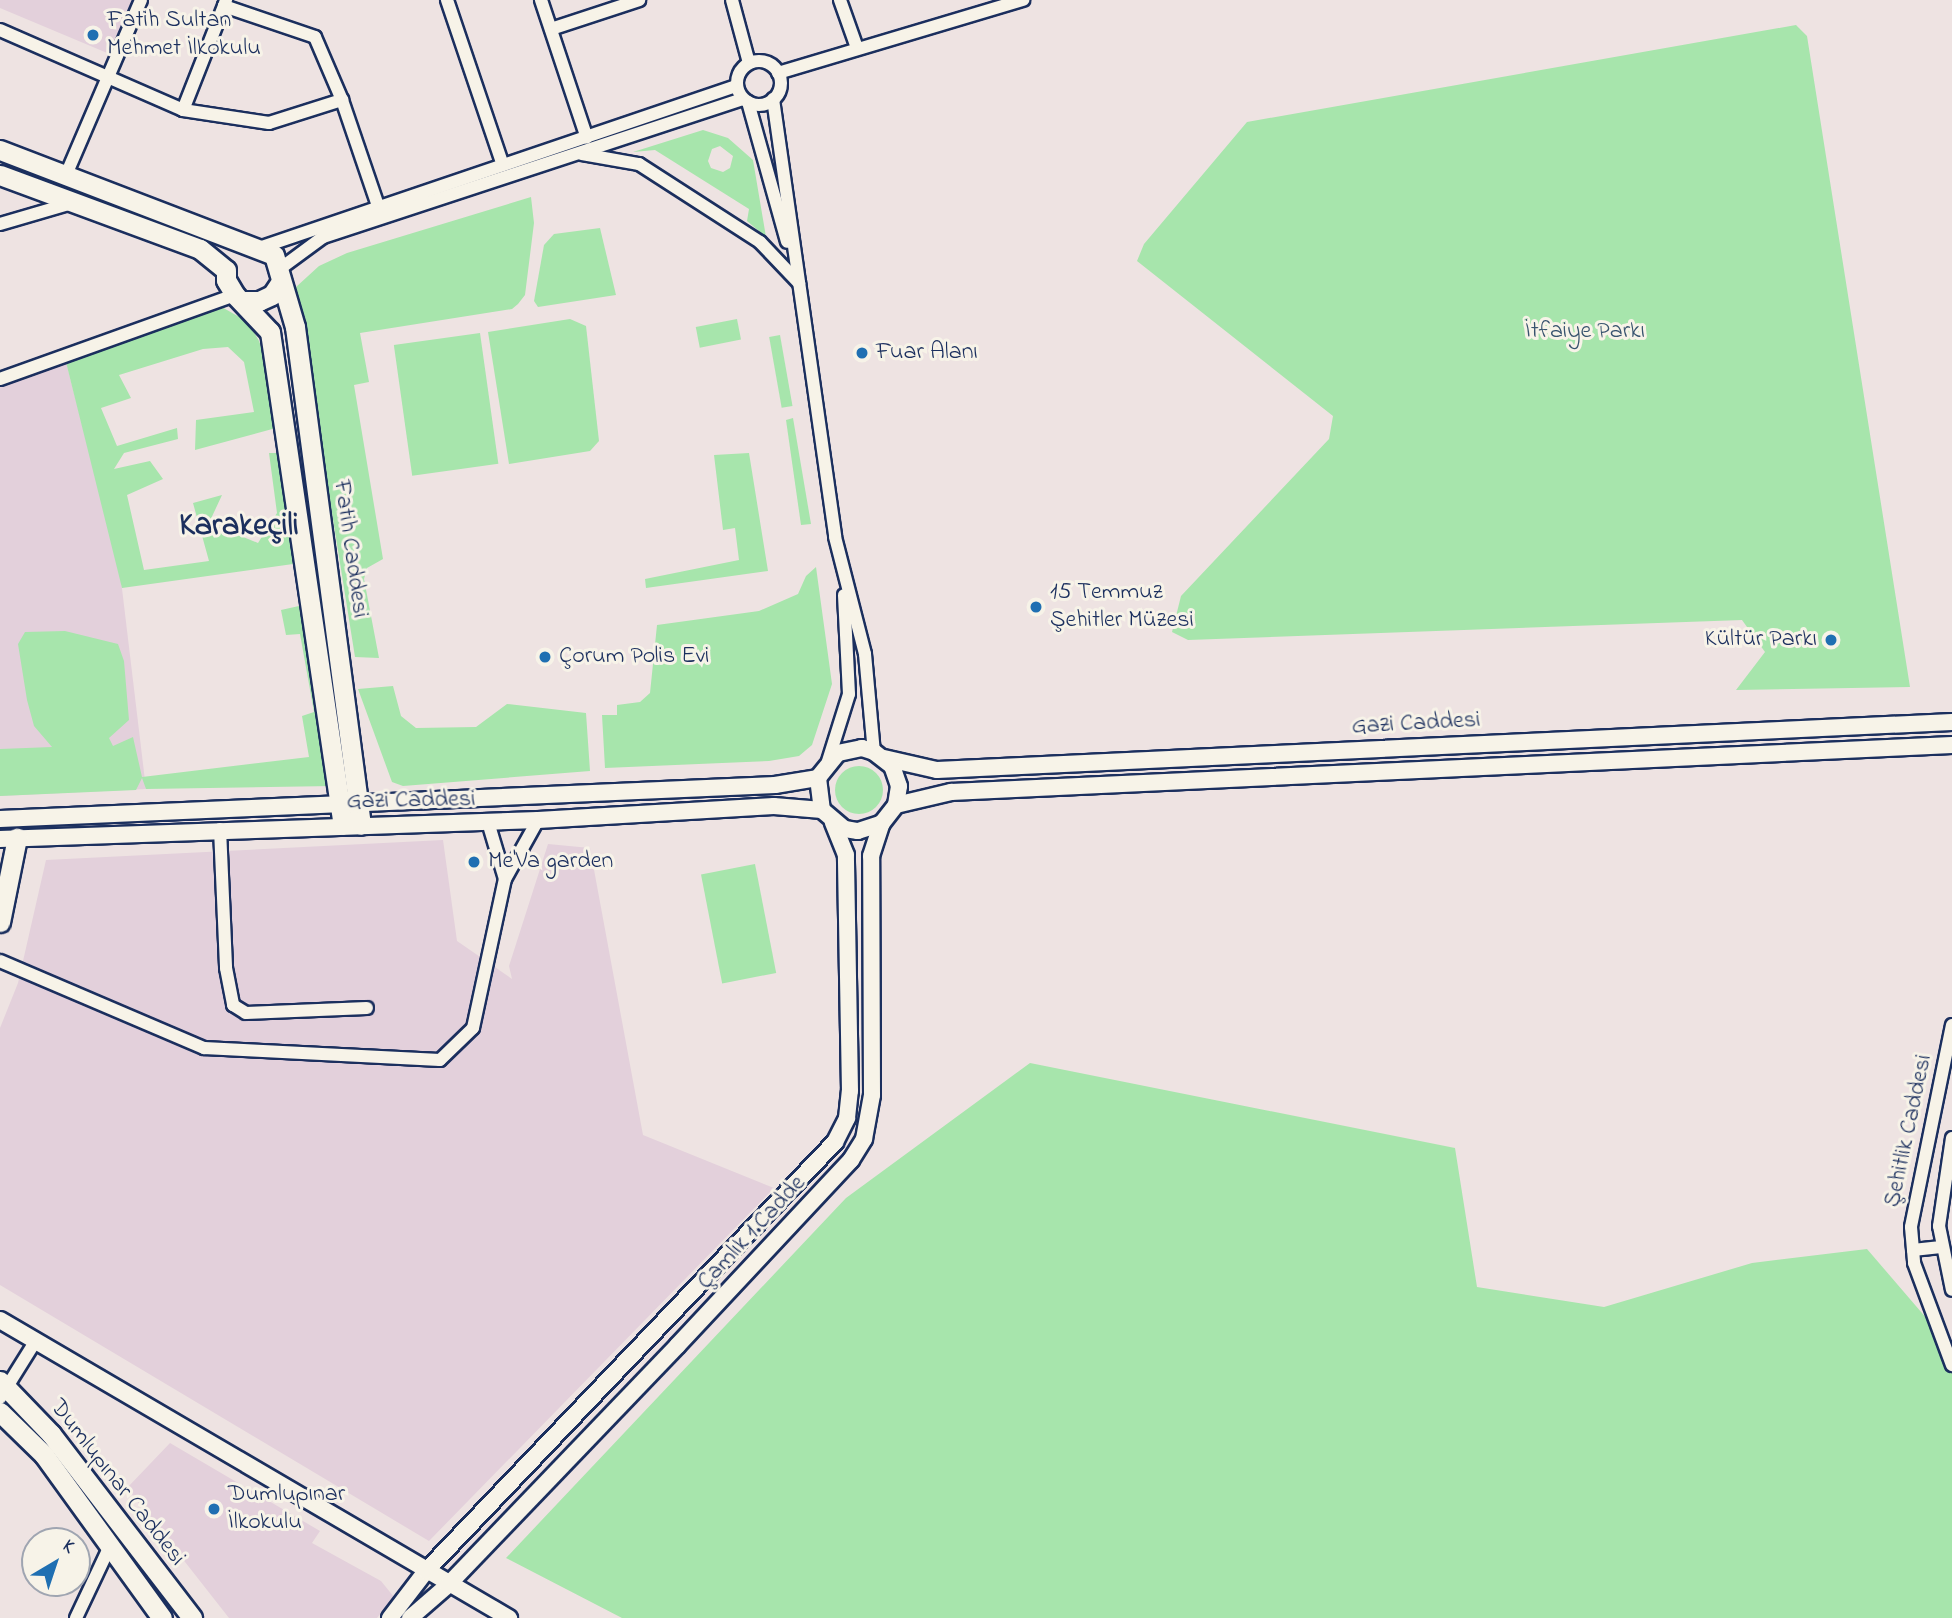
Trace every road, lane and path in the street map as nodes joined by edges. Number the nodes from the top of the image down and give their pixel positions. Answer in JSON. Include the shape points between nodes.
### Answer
{"nodes":[{"id":1,"x":141,"y":0,"type":"edge"},
{"id":2,"x":447,"y":0,"type":"edge"},
{"id":3,"x":541,"y":0,"type":"edge"},
{"id":4,"x":732,"y":0,"type":"edge"},
{"id":5,"x":840,"y":0,"type":"edge"},
{"id":6,"x":1022,"y":0,"type":"edge"},
{"id":7,"x":631,"y":1,"type":"edge"},
{"id":8,"x":225,"y":3,"type":"edge"},
{"id":9,"x":551,"y":29,"type":"junction"},
{"id":10,"x":0,"y":30,"type":"edge"},
{"id":11,"x":857,"y":48,"type":"junction"},
{"id":12,"x":749,"y":63,"type":"junction"},
{"id":13,"x":778,"y":73,"type":"junction"},
{"id":14,"x":106,"y":78,"type":"junction"},
{"id":15,"x":736,"y":86,"type":"junction"},
{"id":16,"x":773,"y":99,"type":"junction"},
{"id":17,"x":342,"y":100,"type":"junction"},
{"id":18,"x":745,"y":100,"type":"junction"},
{"id":19,"x":183,"y":110,"type":"junction"},
{"id":20,"x":587,"y":138,"type":"junction"},
{"id":21,"x":0,"y":150,"type":"edge"},
{"id":22,"x":579,"y":153,"type":"junction"},
{"id":23,"x":503,"y":164,"type":"junction"},
{"id":24,"x":0,"y":175,"type":"edge"},
{"id":25,"x":66,"y":175,"type":"junction"},
{"id":26,"x":72,"y":203,"type":"junction"},
{"id":27,"x":378,"y":206,"type":"junction"},
{"id":28,"x":0,"y":224,"type":"edge"},
{"id":29,"x":255,"y":247,"type":"junction"},
{"id":30,"x":226,"y":270,"type":"junction"},
{"id":31,"x":280,"y":275,"type":"junction"},
{"id":32,"x":800,"y":283,"type":"junction"},
{"id":33,"x":240,"y":298,"type":"junction"},
{"id":34,"x":0,"y":379,"type":"edge"},
{"id":35,"x":843,"y":563,"type":"junction"},
{"id":36,"x":1952,"y":722,"type":"edge"},
{"id":37,"x":1951,"y":745,"type":"edge"},
{"id":38,"x":879,"y":755,"type":"junction"},
{"id":39,"x":828,"y":761,"type":"junction"},
{"id":40,"x":818,"y":778,"type":"junction"},
{"id":41,"x":349,"y":801,"type":"junction"},
{"id":42,"x":896,"y":805,"type":"junction"},
{"id":43,"x":822,"y":810,"type":"junction"},
{"id":44,"x":538,"y":820,"type":"junction"},
{"id":45,"x":488,"y":822,"type":"junction"},
{"id":46,"x":833,"y":822,"type":"junction"},
{"id":47,"x":882,"y":823,"type":"junction"},
{"id":48,"x":352,"y":825,"type":"junction"},
{"id":49,"x":8,"y":829,"type":"edge"},
{"id":50,"x":220,"y":829,"type":"junction"},
{"id":51,"x":505,"y":879,"type":"junction"},
{"id":52,"x":0,"y":922,"type":"edge"},
{"id":53,"x":0,"y":961,"type":"edge"},
{"id":54,"x":367,"y":1008,"type":"dead end"},
{"id":55,"x":1952,"y":1025,"type":"edge"},
{"id":56,"x":1952,"y":1138,"type":"edge"},
{"id":57,"x":1923,"y":1157,"type":"junction"},
{"id":58,"x":1950,"y":1158,"type":"edge"},
{"id":59,"x":1919,"y":1176,"type":"junction"},
{"id":60,"x":1948,"y":1178,"type":"edge"},
{"id":61,"x":1941,"y":1247,"type":"junction"},
{"id":62,"x":1913,"y":1250,"type":"junction"},
{"id":63,"x":1952,"y":1290,"type":"edge"},
{"id":64,"x":0,"y":1320,"type":"edge"},
{"id":65,"x":35,"y":1342,"type":"junction"},
{"id":66,"x":1952,"y":1365,"type":"edge"},
{"id":67,"x":3,"y":1390,"type":"edge"},
{"id":68,"x":0,"y":1412,"type":"edge"},
{"id":69,"x":110,"y":1546,"type":"junction"},
{"id":70,"x":426,"y":1571,"type":"junction"},
{"id":71,"x":448,"y":1585,"type":"junction"},
{"id":72,"x":76,"y":1618,"type":"edge"},
{"id":73,"x":162,"y":1618,"type":"edge"},
{"id":74,"x":192,"y":1618,"type":"edge"},
{"id":75,"x":390,"y":1618,"type":"edge"},
{"id":76,"x":410,"y":1618,"type":"edge"},
{"id":77,"x":509,"y":1618,"type":"edge"}],
"edges":[{"from":1,"to":14,"type":"street"},
{"from":2,"to":23,"type":"street"},
{"from":3,"to":9,"type":"street"},
{"from":4,"to":12,"type":"street"},
{"from":5,"to":11,"type":"street"},
{"from":6,"to":11,"type":"street"},
{"from":7,"to":9,"type":"street"},
{"from":8,"to":17,"type":"street","via":[[315,37]]},
{"from":8,"to":19,"type":"street"},
{"from":9,"to":20,"type":"street"},
{"from":10,"to":14,"type":"street"},
{"from":11,"to":13,"type":"street"},
{"from":12,"to":13,"type":"street","via":[[763,61]]},
{"from":12,"to":15,"type":"street","via":[[739,72]]},
{"from":13,"to":16,"type":"street","via":[[779,94]]},
{"from":14,"to":19,"type":"street"},
{"from":14,"to":25,"type":"street"},
{"from":15,"to":18,"type":"street"},
{"from":15,"to":20,"type":"street"},
{"from":16,"to":18,"type":"street","via":[[754,105]]},
{"from":16,"to":32,"type":"street"},
{"from":17,"to":19,"type":"street","via":[[269,123]]},
{"from":17,"to":27,"type":"street"},
{"from":18,"to":22,"type":"street"},
{"from":18,"to":32,"type":"street"},
{"from":20,"to":23,"type":"street"},
{"from":21,"to":25,"type":"main road","name":"Fatih Caddesi"},
{"from":22,"to":31,"type":"street","via":[[323,237]]},
{"from":22,"to":32,"type":"street","via":[[639,164],[760,242]]},
{"from":23,"to":27,"type":"street"},
{"from":24,"to":26,"type":"main road"},
{"from":25,"to":29,"type":"main road","name":"Fatih Caddesi"},
{"from":26,"to":28,"type":"street"},
{"from":26,"to":30,"type":"main road","via":[[200,249]]},
{"from":27,"to":29,"type":"street"},
{"from":29,"to":30,"type":"main road","via":[[234,253]]},
{"from":29,"to":31,"type":"main road","name":"Fatih Caddesi","via":[[274,255]]},
{"from":30,"to":33,"type":"main road","name":"Fatih Caddesi"},
{"from":31,"to":33,"type":"main road","via":[[272,295],[259,301]]},
{"from":31,"to":41,"type":"main road","name":"Fatih Caddesi","via":[[295,327]]},
{"from":32,"to":35,"type":"street"},
{"from":33,"to":34,"type":"street"},
{"from":33,"to":41,"type":"main road","name":"Fatih Caddesi","via":[[270,332]]},
{"from":35,"to":38,"type":"street","via":[[865,654]]},
{"from":35,"to":39,"type":"street","via":[[849,694]]},
{"from":36,"to":38,"type":"street","name":"Gazi Caddesi","via":[[937,770]]},
{"from":37,"to":42,"type":"street","name":"Gazi Caddesi","via":[[951,792]]},
{"from":38,"to":39,"type":"street","via":[[849,749]]},
{"from":38,"to":42,"type":"street","via":[[897,777]]},
{"from":39,"to":40,"type":"street"},
{"from":40,"to":41,"type":"street","name":"Gazi Caddesi","via":[[775,785]]},
{"from":40,"to":43,"type":"street"},
{"from":41,"to":48,"type":"main road","name":"Fatih Caddesi"},
{"from":41,"to":49,"type":"street","name":"Gazi Caddesi"},
{"from":42,"to":47,"type":"street"},
{"from":43,"to":44,"type":"street","name":"Gazi Caddesi","via":[[774,806]]},
{"from":43,"to":46,"type":"street"},
{"from":44,"to":45,"type":"street","name":"Gazi Caddesi"},
{"from":44,"to":51,"type":"street"},
{"from":45,"to":48,"type":"street","name":"Gazi Caddesi"},
{"from":45,"to":51,"type":"street"},
{"from":46,"to":47,"type":"street","via":[[858,831]]},
{"from":46,"to":70,"type":"street","via":[[846,855],[850,1091],[847,1118],[835,1142]]},
{"from":47,"to":71,"type":"street","name":"Çamlık 1.Cadde","via":[[871,856],[872,1095],[864,1139],[806,1209]]},
{"from":48,"to":50,"type":"street","name":"Gazi Caddesi"},
{"from":49,"to":50,"type":"street","name":"Gazi Caddesi"},
{"from":49,"to":52,"type":"main road"},
{"from":50,"to":54,"type":"street","via":[[226,968],[233,1005],[246,1013]]},
{"from":51,"to":53,"type":"street","via":[[472,1028],[440,1060],[204,1048]]},
{"from":55,"to":57,"type":"street","name":"Şehitlik Caddesi"},
{"from":56,"to":58,"type":"street","name":"Şehitlik Caddesi"},
{"from":57,"to":58,"type":"street"},
{"from":57,"to":59,"type":"street","name":"Şehitlik Caddesi"},
{"from":58,"to":60,"type":"street","name":"Şehitlik Caddesi"},
{"from":59,"to":60,"type":"street"},
{"from":59,"to":62,"type":"street","name":"Şehitlik Caddesi","via":[[1911,1227]]},
{"from":60,"to":61,"type":"street","name":"Şehitlik Caddesi"},
{"from":61,"to":62,"type":"street"},
{"from":61,"to":63,"type":"street","name":"Şehitlik Caddesi"},
{"from":62,"to":66,"type":"street","name":"Şehitlik Caddesi"},
{"from":64,"to":65,"type":"street"},
{"from":65,"to":67,"type":"street"},
{"from":65,"to":70,"type":"street"},
{"from":67,"to":74,"type":"main road","name":"Dumlupınar Caddesi","via":[[51,1434]]},
{"from":68,"to":69,"type":"main road","name":"Dumlupınar Caddesi","via":[[44,1455]]},
{"from":69,"to":72,"type":"street"},
{"from":69,"to":73,"type":"main road","name":"Dumlupınar Caddesi"},
{"from":70,"to":71,"type":"street"},
{"from":70,"to":75,"type":"street"},
{"from":71,"to":76,"type":"street","name":"Çamlık 1.Cadde"},
{"from":71,"to":77,"type":"street"}]}
